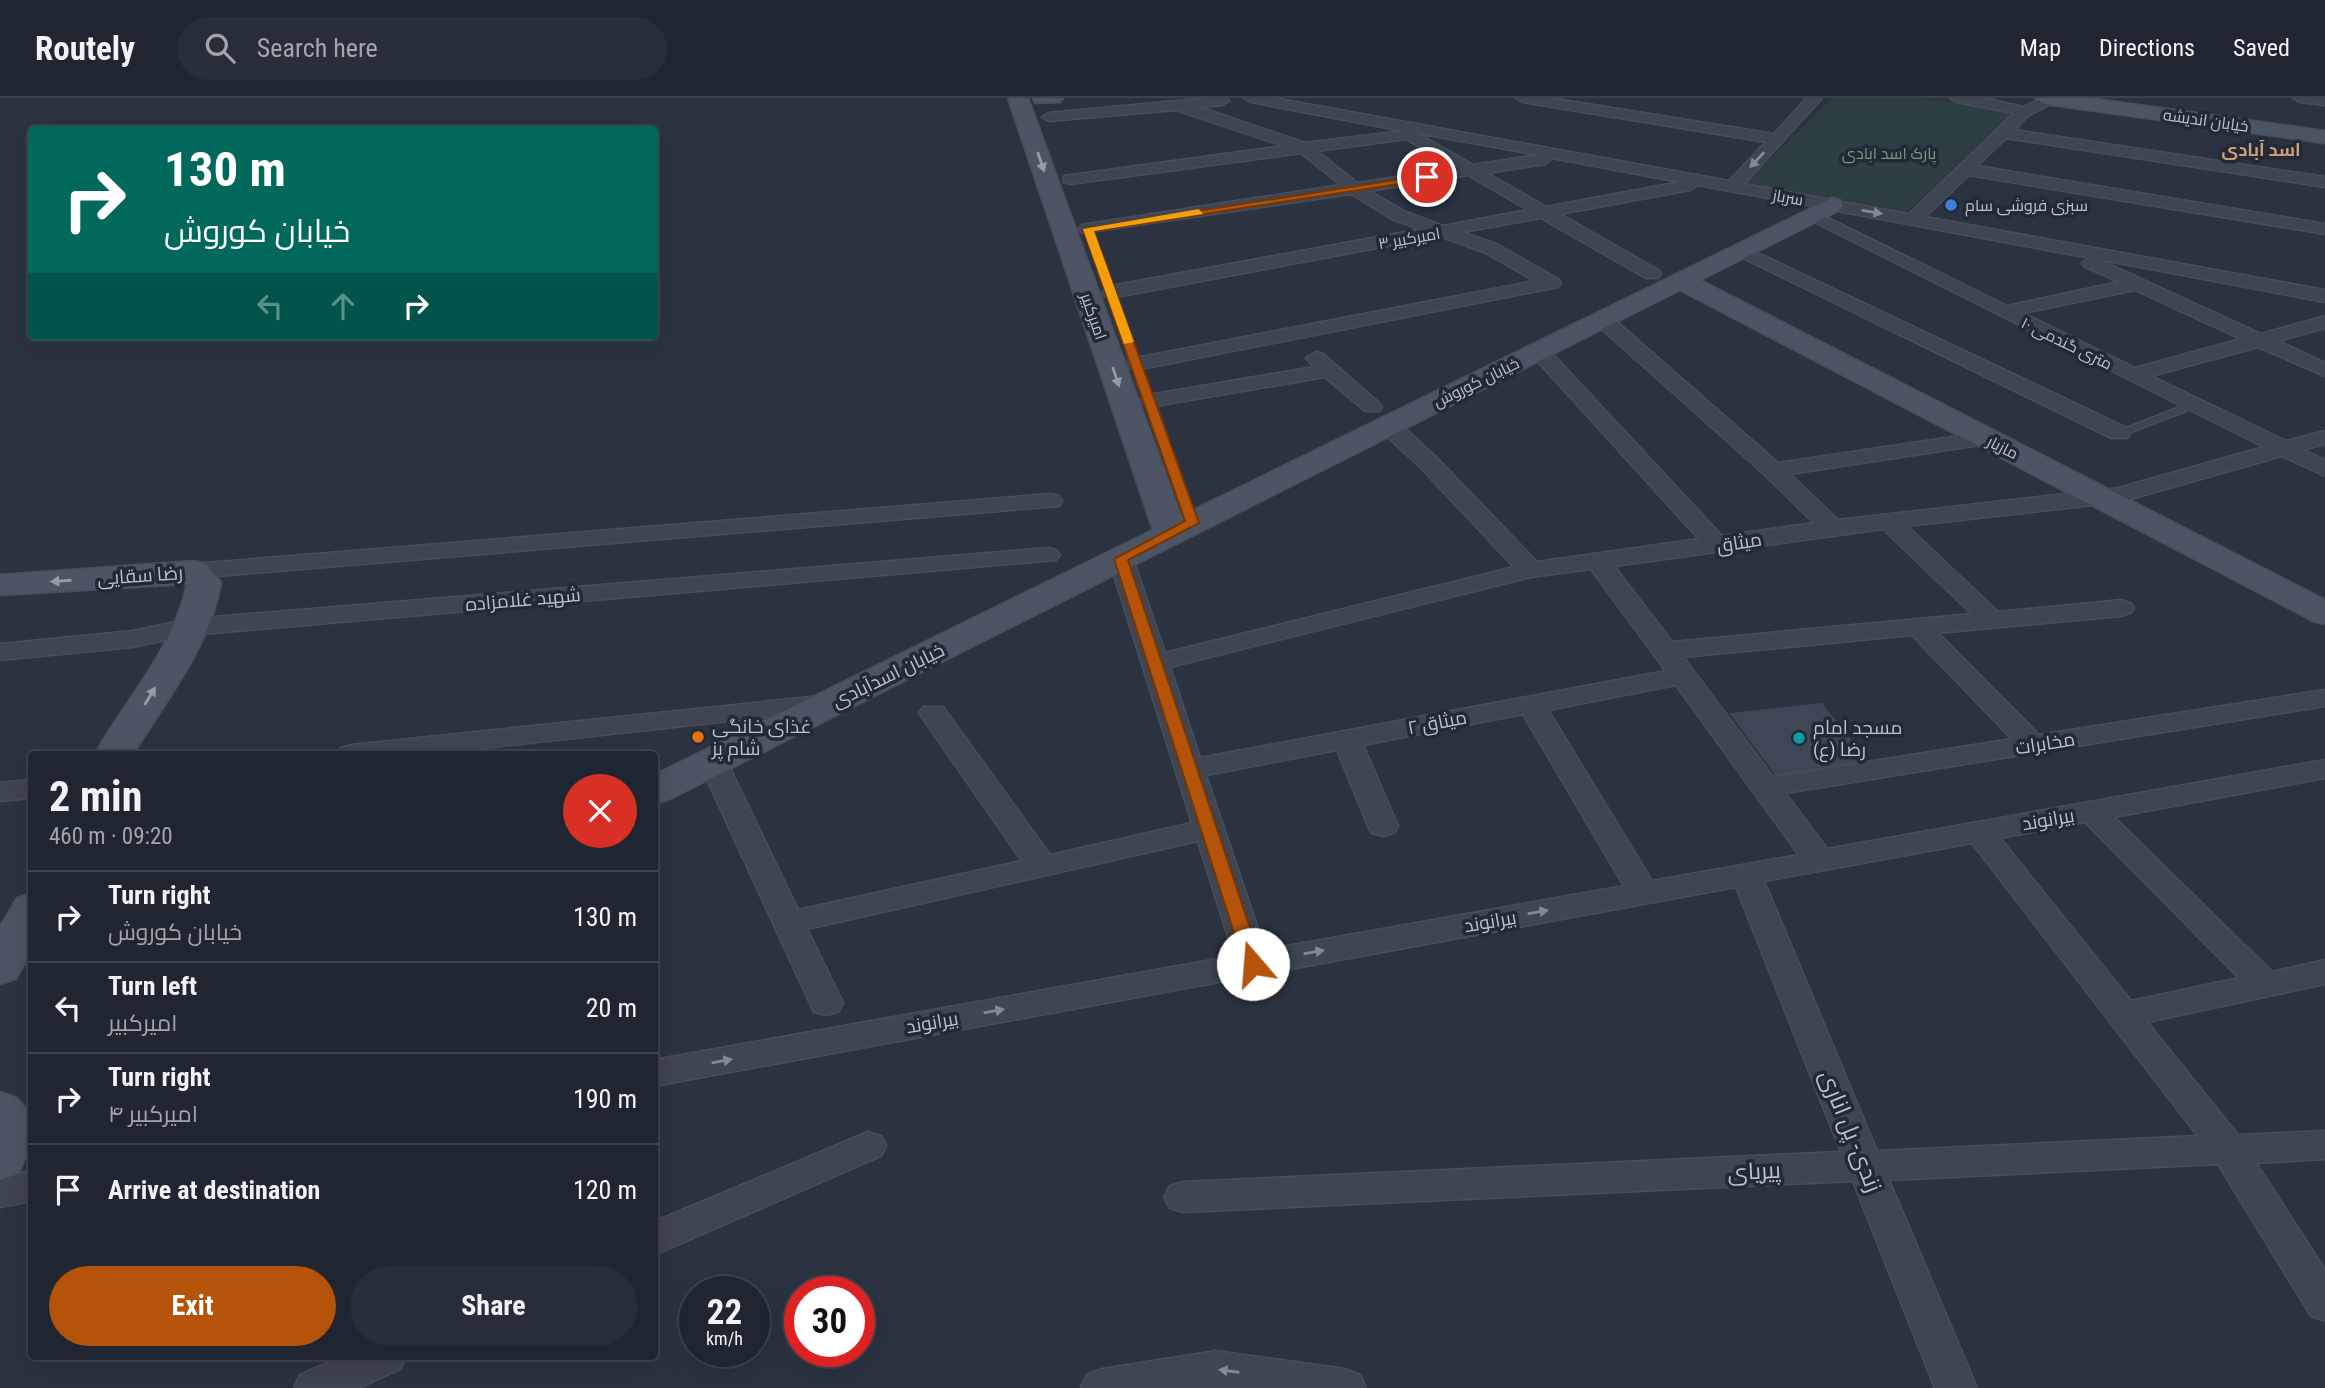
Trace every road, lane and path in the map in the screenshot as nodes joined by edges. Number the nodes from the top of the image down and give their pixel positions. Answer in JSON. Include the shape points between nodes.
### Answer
{"nodes":[{"id":1,"x":1251,"y":98,"type":"edge"},
{"id":2,"x":1522,"y":98,"type":"edge"},
{"id":3,"x":1956,"y":98,"type":"edge"},
{"id":4,"x":2052,"y":98,"type":"edge"},
{"id":5,"x":2300,"y":98,"type":"edge"},
{"id":6,"x":1791,"y":100,"type":"edge"},
{"id":7,"x":1813,"y":100,"type":"edge"},
{"id":8,"x":1222,"y":101,"type":"dead end"},
{"id":9,"x":1041,"y":102,"type":"edge"},
{"id":10,"x":2325,"y":102,"type":"edge"},
{"id":11,"x":1177,"y":105,"type":"junction"},
{"id":12,"x":2024,"y":112,"type":"junction"},
{"id":13,"x":1413,"y":132,"type":"junction"},
{"id":14,"x":2004,"y":133,"type":"junction"},
{"id":15,"x":2325,"y":137,"type":"edge"},
{"id":16,"x":1777,"y":139,"type":"junction"},
{"id":17,"x":1304,"y":148,"type":"junction"},
{"id":18,"x":1545,"y":159,"type":"dead end"},
{"id":19,"x":1964,"y":169,"type":"junction"},
{"id":20,"x":1476,"y":170,"type":"junction"},
{"id":21,"x":1070,"y":179,"type":"junction"},
{"id":22,"x":1707,"y":182,"type":"junction"},
{"id":23,"x":2325,"y":182,"type":"edge"},
{"id":24,"x":1733,"y":187,"type":"junction"},
{"id":25,"x":1355,"y":188,"type":"junction"},
{"id":26,"x":1821,"y":210,"type":"junction"},
{"id":27,"x":1547,"y":212,"type":"junction"},
{"id":28,"x":1913,"y":220,"type":"junction"},
{"id":29,"x":1088,"y":229,"type":"junction"},
{"id":30,"x":2325,"y":229,"type":"edge"},
{"id":31,"x":1448,"y":230,"type":"junction"},
{"id":32,"x":2054,"y":246,"type":"junction"},
{"id":33,"x":1741,"y":250,"type":"junction"},
{"id":34,"x":1666,"y":277,"type":"junction"},
{"id":35,"x":2138,"y":284,"type":"junction"},
{"id":36,"x":2325,"y":296,"type":"edge"},
{"id":37,"x":1108,"y":309,"type":"junction"},
{"id":38,"x":2003,"y":312,"type":"junction"},
{"id":39,"x":1602,"y":319,"type":"junction"},
{"id":40,"x":2325,"y":322,"type":"edge"},
{"id":41,"x":1291,"y":335,"type":"junction"},
{"id":42,"x":2260,"y":340,"type":"junction"},
{"id":43,"x":1539,"y":351,"type":"junction"},
{"id":44,"x":1136,"y":365,"type":"junction"},
{"id":45,"x":1330,"y":370,"type":"junction"},
{"id":46,"x":2325,"y":370,"type":"edge"},
{"id":47,"x":2132,"y":375,"type":"junction"},
{"id":48,"x":1149,"y":401,"type":"junction"},
{"id":49,"x":2192,"y":405,"type":"junction"},
{"id":50,"x":1380,"y":416,"type":"junction"},
{"id":51,"x":2119,"y":433,"type":"joint"},
{"id":52,"x":2325,"y":437,"type":"edge"},
{"id":53,"x":1986,"y":438,"type":"junction"},
{"id":54,"x":2284,"y":449,"type":"junction"},
{"id":55,"x":2325,"y":469,"type":"edge"},
{"id":56,"x":1773,"y":470,"type":"junction"},
{"id":57,"x":2100,"y":497,"type":"junction"},
{"id":58,"x":1051,"y":501,"type":"dead end"},
{"id":59,"x":1889,"y":522,"type":"junction"},
{"id":60,"x":1182,"y":528,"type":"junction"},
{"id":61,"x":1832,"y":528,"type":"junction"},
{"id":62,"x":1717,"y":545,"type":"junction"},
{"id":63,"x":1048,"y":555,"type":"dead end"},
{"id":64,"x":1121,"y":559,"type":"junction"},
{"id":65,"x":1598,"y":561,"type":"junction"},
{"id":66,"x":1531,"y":570,"type":"junction"},
{"id":67,"x":194,"y":571,"type":"junction"},
{"id":68,"x":0,"y":585,"type":"edge"},
{"id":69,"x":2122,"y":608,"type":"dead end"},
{"id":70,"x":2325,"y":614,"type":"edge"},
{"id":71,"x":1992,"y":620,"type":"junction"},
{"id":72,"x":191,"y":627,"type":"junction"},
{"id":73,"x":1918,"y":627,"type":"junction"},
{"id":74,"x":1663,"y":651,"type":"junction"},
{"id":75,"x":0,"y":652,"type":"edge"},
{"id":76,"x":1156,"y":663,"type":"junction"},
{"id":77,"x":1683,"y":676,"type":"junction"},
{"id":78,"x":2325,"y":698,"type":"edge"},
{"id":79,"x":832,"y":702,"type":"junction"},
{"id":80,"x":1531,"y":704,"type":"junction"},
{"id":81,"x":933,"y":713,"type":"dead end"},
{"id":82,"x":1346,"y":739,"type":"junction"},
{"id":83,"x":2033,"y":745,"type":"junction"},
{"id":84,"x":116,"y":751,"type":"edge"},
{"id":85,"x":379,"y":751,"type":"edge"},
{"id":86,"x":713,"y":762,"type":"junction"},
{"id":87,"x":2325,"y":768,"type":"edge"},
{"id":88,"x":1190,"y":769,"type":"junction"},
{"id":89,"x":1765,"y":787,"type":"junction"},
{"id":90,"x":28,"y":789,"type":"edge"},
{"id":91,"x":658,"y":789,"type":"edge"},
{"id":92,"x":0,"y":792,"type":"edge"},
{"id":93,"x":2091,"y":811,"type":"junction"},
{"id":94,"x":1383,"y":827,"type":"dead end"},
{"id":95,"x":1210,"y":829,"type":"junction"},
{"id":96,"x":1979,"y":832,"type":"junction"},
{"id":97,"x":1819,"y":860,"type":"junction"},
{"id":98,"x":1042,"y":866,"type":"junction"},
{"id":99,"x":1746,"y":874,"type":"junction"},
{"id":100,"x":1644,"y":893,"type":"junction"},
{"id":101,"x":28,"y":916,"type":"edge"},
{"id":102,"x":787,"y":923,"type":"junction"},
{"id":103,"x":1253,"y":964,"type":"junction"},
{"id":104,"x":0,"y":968,"type":"edge"},
{"id":105,"x":2325,"y":972,"type":"edge"},
{"id":106,"x":2265,"y":985,"type":"junction"},
{"id":107,"x":827,"y":1003,"type":"dead end"},
{"id":108,"x":2123,"y":1015,"type":"junction"},
{"id":109,"x":658,"y":1072,"type":"edge"},
{"id":110,"x":2325,"y":1145,"type":"edge"},
{"id":111,"x":868,"y":1146,"type":"dead end"},
{"id":112,"x":2228,"y":1149,"type":"junction"},
{"id":113,"x":1866,"y":1166,"type":"junction"},
{"id":114,"x":28,"y":1187,"type":"edge"},
{"id":115,"x":0,"y":1192,"type":"edge"},
{"id":116,"x":1183,"y":1197,"type":"dead end"},
{"id":117,"x":658,"y":1237,"type":"edge"},
{"id":118,"x":2325,"y":1304,"type":"edge"},
{"id":119,"x":376,"y":1360,"type":"edge"},
{"id":120,"x":334,"y":1377,"type":"edge"},
{"id":121,"x":1102,"y":1388,"type":"edge"},
{"id":122,"x":1345,"y":1388,"type":"edge"},
{"id":123,"x":1956,"y":1388,"type":"edge"}],
"edges":[{"from":1,"to":13,"type":"street","name":"سرباز"},
{"from":2,"to":16,"type":"street"},
{"from":3,"to":12,"type":"street"},
{"from":4,"to":12,"type":"street"},
{"from":4,"to":15,"type":"main road","name":"خیابان اندیشه"},
{"from":5,"to":10,"type":"street"},
{"from":6,"to":7,"type":"street"},
{"from":7,"to":16,"type":"street"},
{"from":8,"to":11,"type":"street"},
{"from":9,"to":11,"type":"street"},
{"from":9,"to":21,"type":"main road","name":"امیرکبیر"},
{"from":9,"to":37,"type":"main road","name":"امیرکبیر","one_way":true},
{"from":11,"to":17,"type":"street"},
{"from":12,"to":14,"type":"street"},
{"from":13,"to":17,"type":"street"},
{"from":13,"to":20,"type":"street"},
{"from":13,"to":22,"type":"street","name":"سرباز"},
{"from":14,"to":19,"type":"street"},
{"from":14,"to":23,"type":"street"},
{"from":16,"to":24,"type":"street","one_way":true},
{"from":17,"to":21,"type":"street"},
{"from":17,"to":25,"type":"street"},
{"from":18,"to":20,"type":"street"},
{"from":19,"to":28,"type":"street"},
{"from":19,"to":30,"type":"street"},
{"from":20,"to":25,"type":"street"},
{"from":20,"to":27,"type":"street"},
{"from":21,"to":29,"type":"main road","name":"امیرکبیر"},
{"from":22,"to":24,"type":"street","name":"سرباز"},
{"from":22,"to":27,"type":"street","name":"امیرکبیر ۳"},
{"from":24,"to":26,"type":"street","name":"سرباز"},
{"from":25,"to":29,"type":"street"},
{"from":25,"to":31,"type":"street","via":[[1400,216]]},
{"from":26,"to":28,"type":"street","name":"سرباز","one_way":true},
{"from":26,"to":33,"type":"main road","name":"خیابان کوروش"},
{"from":26,"to":38,"type":"street","name":"۱۰ متری گندمی"},
{"from":27,"to":31,"type":"street","name":"امیرکبیر ۳"},
{"from":27,"to":34,"type":"street"},
{"from":28,"to":32,"type":"street","name":"سرباز"},
{"from":29,"to":37,"type":"main road","name":"امیرکبیر"},
{"from":31,"to":37,"type":"street","name":"امیرکبیر ۳"},
{"from":31,"to":41,"type":"street","via":[[1552,283]]},
{"from":32,"to":35,"type":"street"},
{"from":32,"to":36,"type":"street","name":"سرباز"},
{"from":33,"to":34,"type":"main road","name":"خیابان کوروش"},
{"from":33,"to":51,"type":"street"},
{"from":34,"to":39,"type":"main road","name":"خیابان کوروش"},
{"from":34,"to":53,"type":"main road","name":"مازیار"},
{"from":35,"to":38,"type":"street"},
{"from":35,"to":42,"type":"street"},
{"from":37,"to":44,"type":"main road","name":"امیرکبیر"},
{"from":37,"to":60,"type":"main road","name":"امیرکبیر","one_way":true},
{"from":38,"to":47,"type":"street","name":"۱۰ متری گندمی"},
{"from":39,"to":43,"type":"main road","name":"خیابان کوروش"},
{"from":39,"to":56,"type":"street"},
{"from":40,"to":42,"type":"street"},
{"from":41,"to":44,"type":"street"},
{"from":41,"to":45,"type":"street"},
{"from":42,"to":46,"type":"street"},
{"from":42,"to":47,"type":"street"},
{"from":43,"to":50,"type":"main road","name":"خیابان کوروش"},
{"from":43,"to":62,"type":"street"},
{"from":44,"to":48,"type":"main road","name":"امیرکبیر"},
{"from":45,"to":48,"type":"street"},
{"from":45,"to":50,"type":"street"},
{"from":47,"to":49,"type":"street","name":"۱۰ متری گندمی"},
{"from":48,"to":60,"type":"main road","name":"امیرکبیر"},
{"from":49,"to":51,"type":"lane"},
{"from":49,"to":54,"type":"street","name":"۱۰ متری گندمی"},
{"from":50,"to":60,"type":"main road","name":"خیابان کوروش"},
{"from":50,"to":66,"type":"street"},
{"from":52,"to":54,"type":"street","name":"میثاق"},
{"from":53,"to":56,"type":"street"},
{"from":53,"to":57,"type":"main road","name":"مازیار"},
{"from":54,"to":55,"type":"street","name":"۱۰ متری گندمی"},
{"from":54,"to":57,"type":"street","name":"میثاق"},
{"from":56,"to":61,"type":"street"},
{"from":57,"to":59,"type":"street","name":"میثاق"},
{"from":57,"to":70,"type":"main road","name":"مازیار"},
{"from":58,"to":67,"type":"street"},
{"from":59,"to":61,"type":"street","name":"میثاق"},
{"from":59,"to":71,"type":"street"},
{"from":60,"to":64,"type":"main road","name":"خیابان کوروش"},
{"from":61,"to":62,"type":"street","name":"میثاق"},
{"from":62,"to":65,"type":"street","name":"میثاق"},
{"from":63,"to":72,"type":"street","name":"شهید غلامزاده"},
{"from":64,"to":76,"type":"street"},
{"from":64,"to":79,"type":"main road","name":"خیابان اسدآبادی"},
{"from":65,"to":66,"type":"street","name":"میثاق"},
{"from":65,"to":74,"type":"street"},
{"from":66,"to":76,"type":"street","name":"میثاق"},
{"from":67,"to":68,"type":"main road","name":"رضا سقایی","one_way":true},
{"from":67,"to":72,"type":"main road","name":"رضا سقایی","via":[[204,583],[204,601]]},
{"from":69,"to":71,"type":"street"},
{"from":71,"to":73,"type":"street"},
{"from":72,"to":75,"type":"street","name":"شهید غلامزاده","via":[[132,639]]},
{"from":84,"to":72,"type":"main road","name":"رضا سقایی","one_way":true},
{"from":73,"to":74,"type":"street"},
{"from":73,"to":83,"type":"street"},
{"from":74,"to":77,"type":"street"},
{"from":76,"to":88,"type":"street"},
{"from":77,"to":80,"type":"street","name":"میثاق ۲"},
{"from":77,"to":89,"type":"street"},
{"from":78,"to":83,"type":"street","name":"مخابرات"},
{"from":79,"to":85,"type":"street"},
{"from":79,"to":86,"type":"main road","name":"خیابان اسدآبادی"},
{"from":80,"to":82,"type":"street","name":"میثاق ۲"},
{"from":80,"to":100,"type":"street"},
{"from":81,"to":98,"type":"street"},
{"from":82,"to":88,"type":"street","name":"میثاق ۲"},
{"from":82,"to":94,"type":"street"},
{"from":83,"to":89,"type":"street","name":"مخابرات"},
{"from":86,"to":91,"type":"main road","name":"خیابان اسدآبادی"},
{"from":86,"to":102,"type":"street"},
{"from":87,"to":93,"type":"street","name":"بیرانوند"},
{"from":88,"to":95,"type":"street"},
{"from":89,"to":97,"type":"street"},
{"from":90,"to":92,"type":"street"},
{"from":93,"to":96,"type":"street","name":"بیرانوند"},
{"from":93,"to":106,"type":"street"},
{"from":95,"to":98,"type":"street"},
{"from":95,"to":103,"type":"street"},
{"from":96,"to":97,"type":"street","name":"بیرانوند"},
{"from":96,"to":108,"type":"street"},
{"from":97,"to":99,"type":"street","name":"بیرانوند"},
{"from":98,"to":102,"type":"street"},
{"from":99,"to":100,"type":"street","name":"بیرانوند"},
{"from":99,"to":113,"type":"street","name":"زندی- پل اناری"},
{"from":103,"to":100,"type":"street","name":"بیرانوند","one_way":true},
{"from":101,"to":104,"type":"main road"},
{"from":102,"to":107,"type":"street"},
{"from":109,"to":103,"type":"street","name":"بیرانوند","one_way":true},
{"from":105,"to":106,"type":"street"},
{"from":106,"to":108,"type":"street"},
{"from":108,"to":112,"type":"street"},
{"from":110,"to":112,"type":"street","name":"پیریای"},
{"from":111,"to":117,"type":"street"},
{"from":112,"to":113,"type":"street","name":"پیریای"},
{"from":112,"to":118,"type":"street"},
{"from":113,"to":116,"type":"street","name":"پیریای"},
{"from":113,"to":123,"type":"street","name":"زندی- پل اناری"},
{"from":114,"to":115,"type":"street"},
{"from":119,"to":120,"type":"street"},
{"from":122,"to":121,"type":"street","one_way":true,"via":[[1216,1369]]}]}
